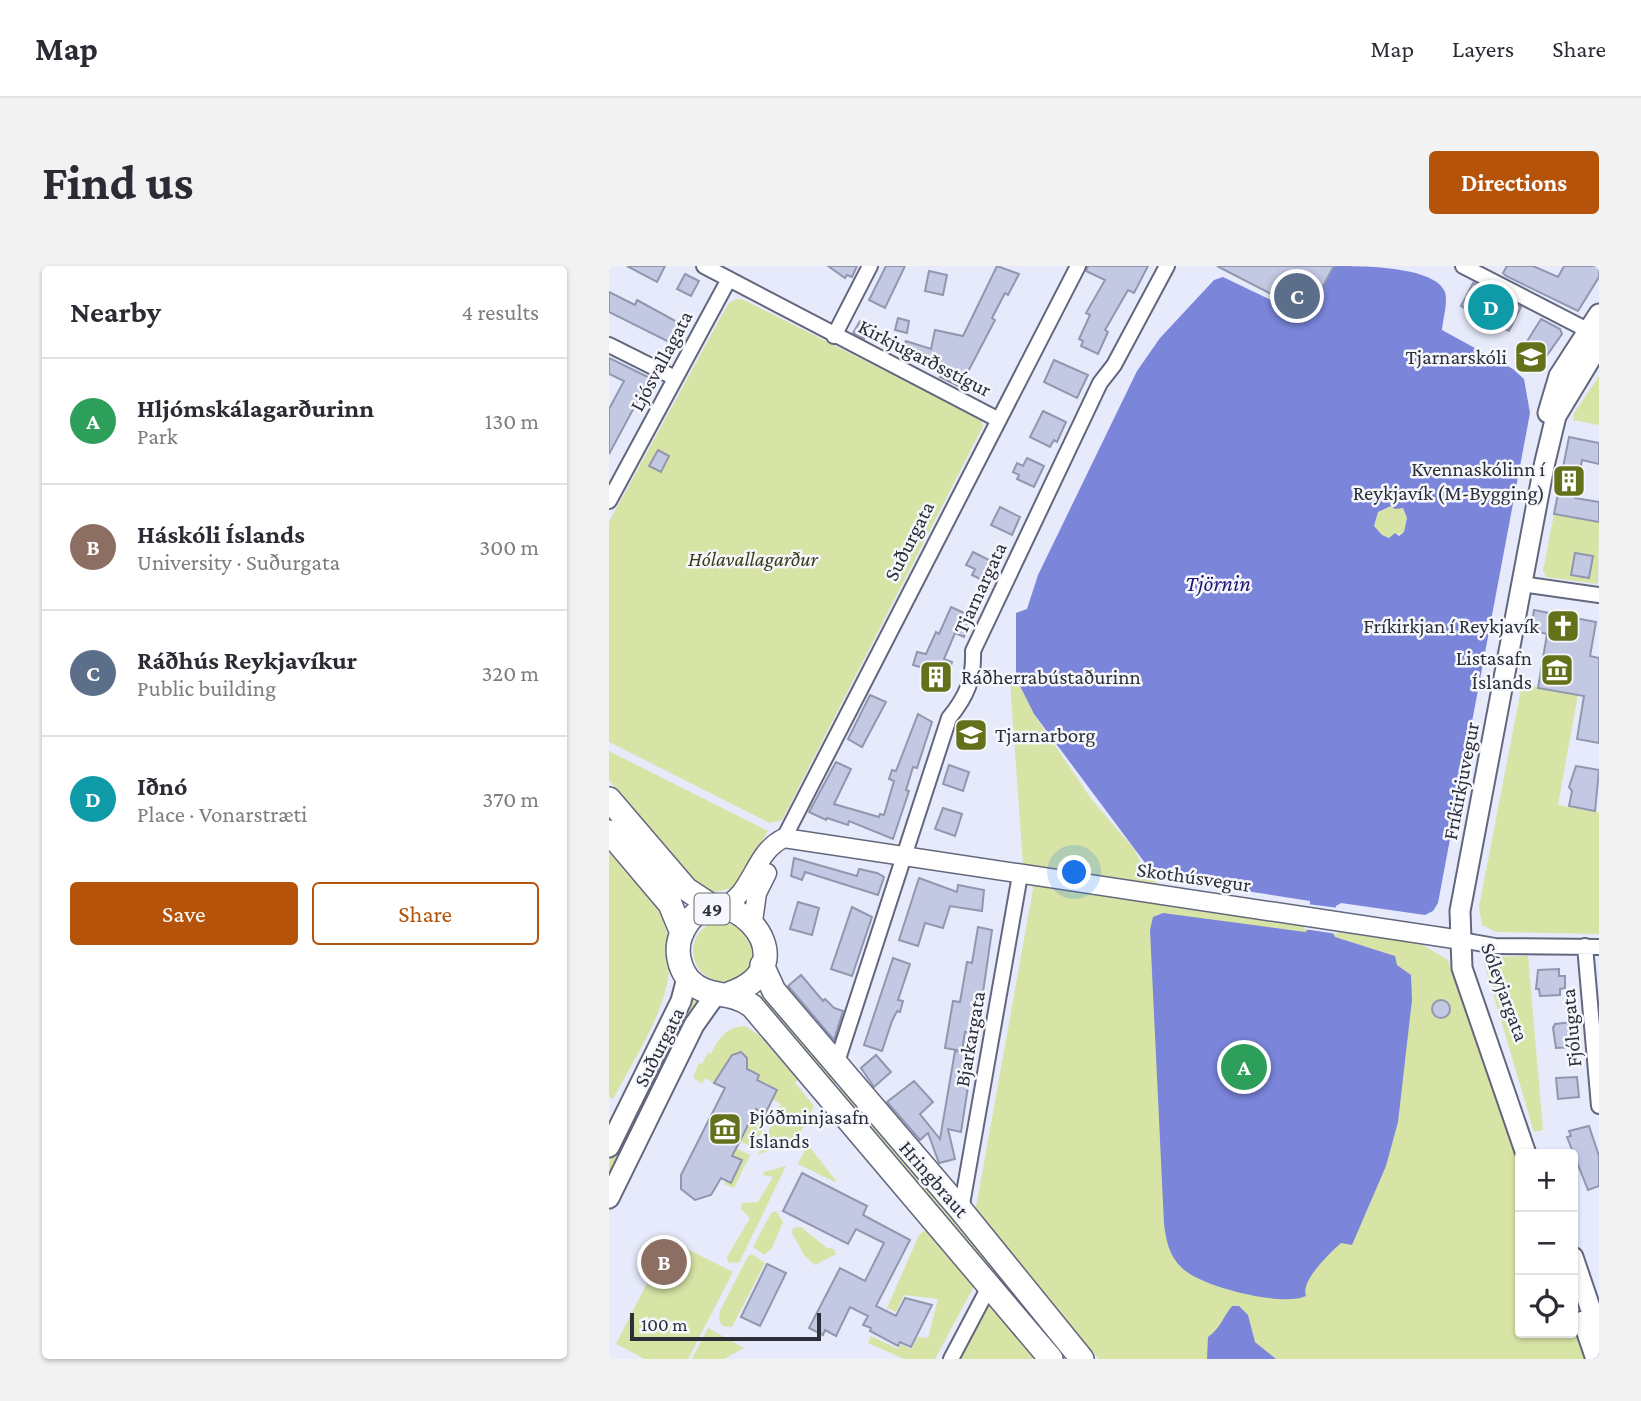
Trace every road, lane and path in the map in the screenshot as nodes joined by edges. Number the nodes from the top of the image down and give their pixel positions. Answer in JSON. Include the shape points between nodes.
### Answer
{"nodes":[{"id":1,"x":704,"y":266,"type":"edge"},
{"id":2,"x":870,"y":266,"type":"edge"},
{"id":3,"x":1078,"y":266,"type":"edge"},
{"id":4,"x":1167,"y":266,"type":"edge"},
{"id":5,"x":1464,"y":266,"type":"edge"},
{"id":6,"x":729,"y":279,"type":"junction"},
{"id":7,"x":1596,"y":332,"type":"edge"},
{"id":8,"x":834,"y":336,"type":"junction"},
{"id":9,"x":609,"y":345,"type":"edge"},
{"id":10,"x":675,"y":378,"type":"junction"},
{"id":11,"x":997,"y":419,"type":"junction"},
{"id":12,"x":609,"y":501,"type":"edge"},
{"id":13,"x":1521,"y":584,"type":"junction"},
{"id":14,"x":1599,"y":595,"type":"edge"},
{"id":15,"x":609,"y":799,"type":"edge"},
{"id":16,"x":609,"y":832,"type":"edge"},
{"id":17,"x":783,"y":838,"type":"junction"},
{"id":18,"x":903,"y":857,"type":"junction"},
{"id":19,"x":1020,"y":875,"type":"junction"},
{"id":20,"x":718,"y":908,"type":"junction"},
{"id":21,"x":753,"y":921,"type":"junction"},
{"id":22,"x":682,"y":933,"type":"junction"},
{"id":23,"x":1461,"y":940,"type":"junction"},
{"id":24,"x":1592,"y":946,"type":"edge"},
{"id":25,"x":762,"y":965,"type":"junction"},
{"id":26,"x":687,"y":978,"type":"junction"},
{"id":27,"x":724,"y":994,"type":"junction"},
{"id":28,"x":836,"y":1065,"type":"junction"},
{"id":29,"x":1599,"y":1106,"type":"edge"},
{"id":30,"x":609,"y":1147,"type":"edge"},
{"id":31,"x":1524,"y":1149,"type":"edge"},
{"id":32,"x":1536,"y":1149,"type":"edge"},
{"id":33,"x":609,"y":1198,"type":"edge"},
{"id":34,"x":961,"y":1210,"type":"junction"},
{"id":35,"x":1578,"y":1275,"type":"edge"},
{"id":36,"x":990,"y":1285,"type":"junction"},
{"id":37,"x":1578,"y":1302,"type":"edge"},
{"id":38,"x":1596,"y":1343,"type":"edge"},
{"id":39,"x":1080,"y":1356,"type":"edge"},
{"id":40,"x":951,"y":1359,"type":"edge"},
{"id":41,"x":1051,"y":1359,"type":"edge"}],
"edges":[{"from":1,"to":6,"type":"street","name":"Kirkjugarðsstígur"},
{"from":2,"to":8,"type":"street"},
{"from":3,"to":11,"type":"street","name":"Suðurgata"},
{"from":4,"to":18,"type":"street","name":"Tjarnargata","via":[[1100,383],[973,651],[974,674],[966,698],[949,718]]},
{"from":5,"to":7,"type":"street"},
{"from":6,"to":8,"type":"street","name":"Kirkjugarðsstígur"},
{"from":6,"to":10,"type":"street","name":"Ljósvallagata"},
{"from":7,"to":13,"type":"main road","name":"Fríkirkjuvegur","via":[[1552,415]]},
{"from":8,"to":11,"type":"street","name":"Kirkjugarðsstígur"},
{"from":9,"to":10,"type":"street"},
{"from":10,"to":12,"type":"street","name":"Ljósvallagata"},
{"from":11,"to":17,"type":"street","name":"Suðurgata"},
{"from":13,"to":14,"type":"street"},
{"from":13,"to":23,"type":"main road","name":"Fríkirkjuvegur","via":[[1462,898]]},
{"from":15,"to":20,"type":"main road","number":"49","via":[[686,889]]},
{"from":16,"to":22,"type":"main road","number":"49","via":[[670,904]]},
{"from":17,"to":18,"type":"street","name":"Skothúsvegur"},
{"from":17,"to":20,"type":"street","name":"Suðurgata","via":[[765,853],[741,895]]},
{"from":17,"to":21,"type":"street","name":"Suðurgata","via":[[757,893]]},
{"from":18,"to":19,"type":"street","name":"Skothúsvegur"},
{"from":18,"to":28,"type":"street","name":"Tjarnargata"},
{"from":19,"to":23,"type":"street","name":"Skothúsvegur"},
{"from":19,"to":34,"type":"street","name":"Bjarkargata"},
{"from":20,"to":21,"type":"main road","number":"49","via":[[739,911]]},
{"from":20,"to":22,"type":"main road","number":"49","via":[[696,916]]},
{"from":21,"to":25,"type":"main road","number":"49","via":[[764,946]]},
{"from":22,"to":26,"type":"main road","number":"49","via":[[678,953]]},
{"from":23,"to":24,"type":"street","name":"Skothúsvegur","via":[[1495,946]]},
{"from":23,"to":31,"type":"main road","name":"Sóleyjargata","via":[[1462,968]]},
{"from":23,"to":32,"type":"main road","name":"Sóleyjargata"},
{"from":24,"to":29,"type":"street","name":"Fjólugata"},
{"from":25,"to":27,"type":"main road","via":[[748,985]]},
{"from":25,"to":28,"type":"main road","name":"Hringbraut","number":"49","via":[[773,991]]},
{"from":26,"to":27,"type":"main road","via":[[705,992]]},
{"from":26,"to":30,"type":"main road","name":"Suðurgata","via":[[681,1001]]},
{"from":27,"to":33,"type":"main road","name":"Suðurgata","via":[[694,1025]]},
{"from":27,"to":36,"type":"main road","name":"Hringbraut","via":[[752,1006]]},
{"from":28,"to":34,"type":"main road","name":"Hringbraut","number":"49"},
{"from":34,"to":39,"type":"main road","name":"Hringbraut","number":"49"},
{"from":35,"to":38,"type":"main road"},
{"from":36,"to":39,"type":"main road","via":[[997,1282],[1009,1287],[1046,1329]]},
{"from":36,"to":40,"type":"street"},
{"from":36,"to":41,"type":"main road","name":"Hringbraut"},
{"from":37,"to":38,"type":"main road"}]}
